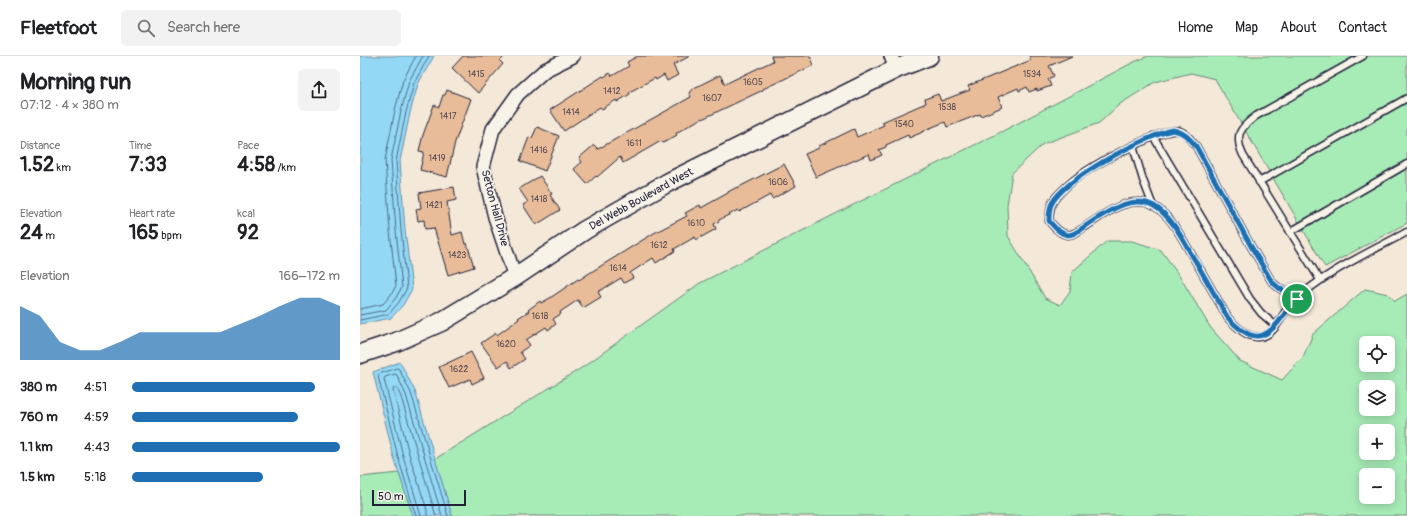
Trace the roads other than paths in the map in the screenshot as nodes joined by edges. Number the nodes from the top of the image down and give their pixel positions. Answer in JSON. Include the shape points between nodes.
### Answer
{"nodes":[{"id":1,"x":573,"y":56,"type":"edge"},
{"id":2,"x":929,"y":56,"type":"edge"},
{"id":3,"x":1363,"y":56,"type":"edge"},
{"id":4,"x":894,"y":63,"type":"edge"},
{"id":5,"x":1407,"y":98,"type":"edge"},
{"id":6,"x":1153,"y":136,"type":"junction"},
{"id":7,"x":1133,"y":146,"type":"junction"},
{"id":8,"x":1407,"y":164,"type":"edge"},
{"id":9,"x":1259,"y":182,"type":"junction"},
{"id":10,"x":1153,"y":206,"type":"junction"},
{"id":11,"x":1290,"y":232,"type":"junction"},
{"id":12,"x":1407,"y":232,"type":"edge"},
{"id":13,"x":515,"y":277,"type":"junction"},
{"id":14,"x":1320,"y":280,"type":"junction"},
{"id":15,"x":1297,"y":299,"type":"junction"},
{"id":16,"x":1276,"y":326,"type":"junction"},
{"id":17,"x":360,"y":354,"type":"edge"}],
"edges":[{"from":1,"to":13,"type":"street","name":"Setton Hall Drive","via":[[545,70],[518,94],[493,129],[483,167],[495,217]]},
{"from":2,"to":4,"type":"street","name":"Del Webb Boulevard West"},
{"from":3,"to":9,"type":"lane","via":[[1256,116],[1241,129],[1238,139],[1240,148]]},
{"from":4,"to":13,"type":"street","name":"Del Webb Boulevard West","via":[[667,182],[585,230]]},
{"from":5,"to":9,"type":"lane"},
{"from":6,"to":7,"type":"lane"},
{"from":6,"to":15,"type":"lane","via":[[1173,130],[1181,131],[1188,136],[1272,282]]},
{"from":6,"to":16,"type":"lane","via":[[1250,299]]},
{"from":7,"to":10,"type":"lane"},
{"from":7,"to":10,"type":"lane","via":[[1085,172],[1057,195],[1051,205],[1049,221],[1058,231],[1068,235],[1125,204],[1139,202]]},
{"from":8,"to":11,"type":"lane"},
{"from":9,"to":11,"type":"lane"},
{"from":10,"to":16,"type":"lane","via":[[1165,214],[1177,231],[1228,318],[1239,329],[1259,337],[1269,333]]},
{"from":11,"to":14,"type":"lane"},
{"from":12,"to":14,"type":"lane"},
{"from":13,"to":17,"type":"street","name":"Del Webb Boulevard West","via":[[441,322],[396,342]]},
{"from":14,"to":15,"type":"lane"},
{"from":15,"to":16,"type":"lane"}]}
